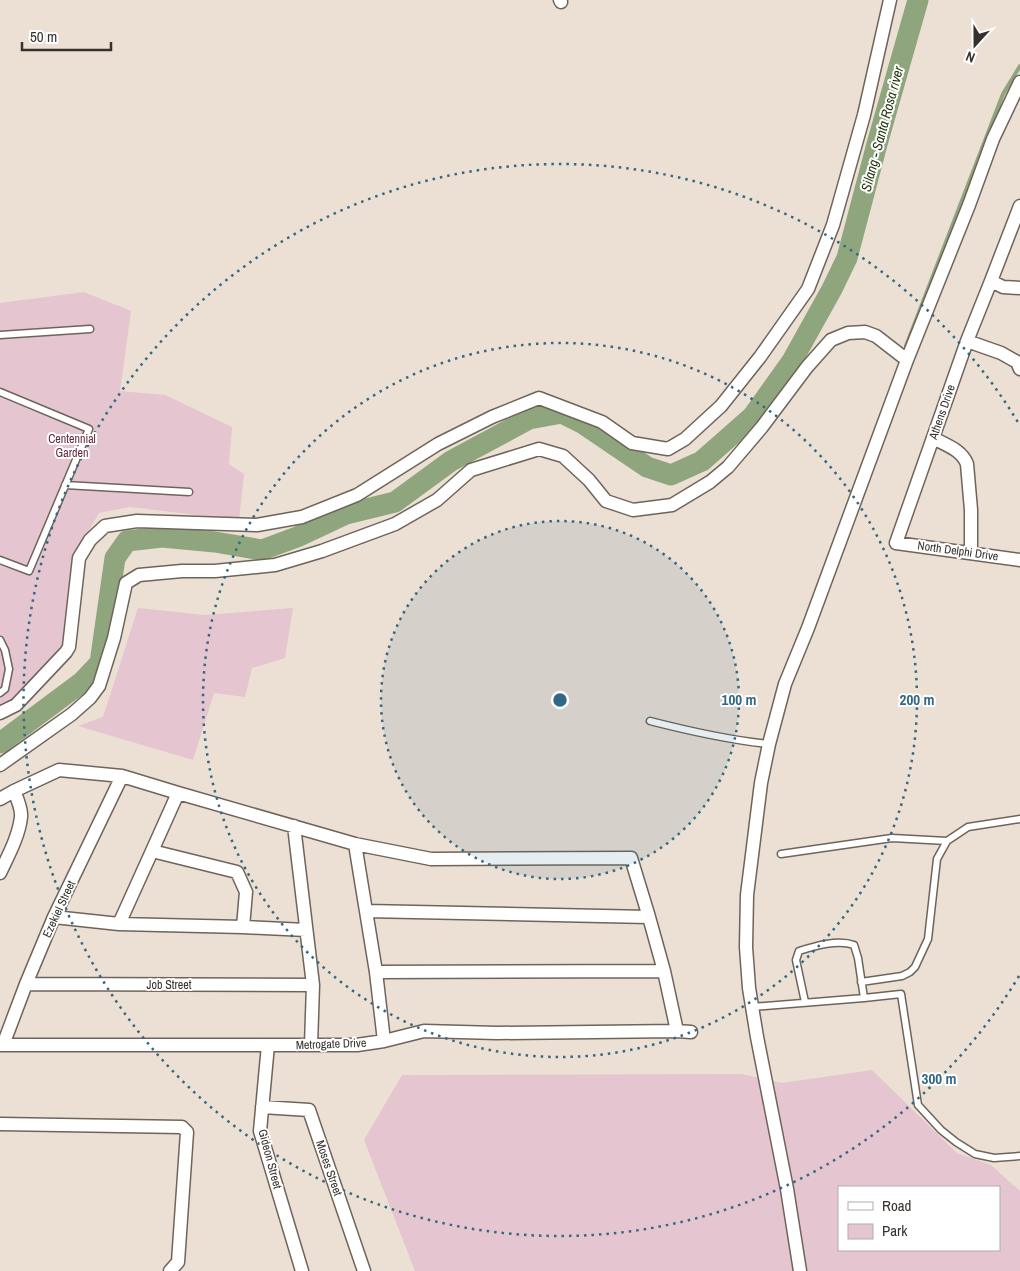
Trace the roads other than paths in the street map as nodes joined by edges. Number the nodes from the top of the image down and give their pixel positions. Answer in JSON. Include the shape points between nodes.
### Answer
{"nodes":[{"id":1,"x":890,"y":0,"type":"edge"},
{"id":2,"x":1020,"y":82,"type":"edge"},
{"id":3,"x":1020,"y":206,"type":"edge"},
{"id":4,"x":991,"y":281,"type":"junction"},
{"id":5,"x":1020,"y":288,"type":"edge"},
{"id":6,"x":90,"y":329,"type":"dead end"},
{"id":7,"x":0,"y":335,"type":"edge"},
{"id":8,"x":967,"y":341,"type":"junction"},
{"id":9,"x":907,"y":360,"type":"junction"},
{"id":10,"x":1020,"y":369,"type":"edge"},
{"id":11,"x":0,"y":392,"type":"edge"},
{"id":12,"x":933,"y":438,"type":"junction"},
{"id":13,"x":65,"y":485,"type":"junction"},
{"id":14,"x":189,"y":492,"type":"dead end"},
{"id":15,"x":896,"y":543,"type":"joint"},
{"id":16,"x":971,"y":553,"type":"junction"},
{"id":17,"x":0,"y":560,"type":"edge"},
{"id":18,"x":1020,"y":560,"type":"edge"},
{"id":19,"x":0,"y":640,"type":"edge"},
{"id":20,"x":0,"y":693,"type":"edge"},
{"id":21,"x":0,"y":714,"type":"edge"},
{"id":22,"x":650,"y":721,"type":"dead end"},
{"id":23,"x":769,"y":744,"type":"junction"},
{"id":24,"x":0,"y":765,"type":"edge"},
{"id":25,"x":122,"y":776,"type":"junction"},
{"id":26,"x":14,"y":790,"type":"junction"},
{"id":27,"x":178,"y":793,"type":"junction"},
{"id":28,"x":0,"y":800,"type":"edge"},
{"id":29,"x":1020,"y":819,"type":"edge"},
{"id":30,"x":294,"y":826,"type":"junction"},
{"id":31,"x":947,"y":841,"type":"junction"},
{"id":32,"x":355,"y":844,"type":"junction"},
{"id":33,"x":152,"y":851,"type":"junction"},
{"id":34,"x":781,"y":854,"type":"dead end"},
{"id":35,"x":4,"y":856,"type":"edge"},
{"id":36,"x":0,"y":873,"type":"edge"},
{"id":37,"x":366,"y":911,"type":"junction"},
{"id":38,"x":54,"y":917,"type":"junction"},
{"id":39,"x":650,"y":917,"type":"junction"},
{"id":40,"x":119,"y":924,"type":"junction"},
{"id":41,"x":243,"y":927,"type":"junction"},
{"id":42,"x":306,"y":930,"type":"junction"},
{"id":43,"x":664,"y":971,"type":"junction"},
{"id":44,"x":376,"y":972,"type":"junction"},
{"id":45,"x":861,"y":982,"type":"junction"},
{"id":46,"x":26,"y":984,"type":"junction"},
{"id":47,"x":313,"y":985,"type":"junction"},
{"id":48,"x":864,"y":998,"type":"junction"},
{"id":49,"x":805,"y":1002,"type":"junction"},
{"id":50,"x":752,"y":1007,"type":"junction"},
{"id":51,"x":677,"y":1030,"type":"junction"},
{"id":52,"x":691,"y":1032,"type":"dead end"},
{"id":53,"x":384,"y":1041,"type":"junction"},
{"id":54,"x":2,"y":1045,"type":"edge"},
{"id":55,"x":268,"y":1045,"type":"junction"},
{"id":56,"x":311,"y":1045,"type":"junction"},
{"id":57,"x":262,"y":1107,"type":"junction"},
{"id":58,"x":0,"y":1124,"type":"edge"},
{"id":59,"x":1020,"y":1156,"type":"edge"},
{"id":60,"x":170,"y":1271,"type":"edge"},
{"id":61,"x":301,"y":1271,"type":"edge"},
{"id":62,"x":364,"y":1271,"type":"edge"},
{"id":63,"x":800,"y":1271,"type":"edge"}],
"edges":[{"from":1,"to":21,"type":"street","via":[[832,225],[808,289],[721,406],[685,439],[668,449],[632,443],[602,422],[539,398],[438,444],[356,495],[302,517],[257,525],[137,521],[105,526],[78,558],[66,652],[16,705]]},
{"from":2,"to":9,"type":"street","via":[[993,139]]},
{"from":3,"to":4,"type":"street","name":"Athens Drive"},
{"from":4,"to":5,"type":"street","via":[[1003,287]]},
{"from":4,"to":8,"type":"street","name":"Athens Drive"},
{"from":6,"to":7,"type":"lane"},
{"from":8,"to":10,"type":"street","via":[[1001,353],[1017,362]]},
{"from":8,"to":12,"type":"street","name":"Athens Drive"},
{"from":9,"to":23,"type":"street","via":[[785,684]]},
{"from":9,"to":24,"type":"street","via":[[876,336],[865,332],[848,333],[831,340],[728,467],[672,505],[633,510],[606,501],[563,456],[539,449],[471,470],[437,500],[395,524],[322,552],[274,565],[139,575],[126,583],[99,686],[72,714]]},
{"from":11,"to":13,"type":"lane","via":[[89,429]]},
{"from":12,"to":15,"type":"street","name":"Athens Drive"},
{"from":12,"to":16,"type":"street","via":[[956,450],[967,464]]},
{"from":13,"to":14,"type":"lane"},
{"from":13,"to":17,"type":"lane","via":[[29,570]]},
{"from":15,"to":16,"type":"street","name":"North Delphi Drive"},
{"from":16,"to":18,"type":"street","name":"North Delphi Drive"},
{"from":19,"to":20,"type":"lane","via":[[9,669],[5,689]]},
{"from":22,"to":23,"type":"lane","via":[[697,733]]},
{"from":23,"to":50,"type":"street","via":[[748,895],[746,947]]},
{"from":25,"to":26,"type":"street","via":[[59,770]]},
{"from":25,"to":27,"type":"street"},
{"from":25,"to":38,"type":"street","name":"Ezekiel Street"},
{"from":26,"to":28,"type":"street"},
{"from":26,"to":35,"type":"street","via":[[21,816]]},
{"from":27,"to":30,"type":"street"},
{"from":27,"to":33,"type":"street"},
{"from":29,"to":31,"type":"lane","via":[[968,827]]},
{"from":30,"to":32,"type":"street"},
{"from":30,"to":42,"type":"street"},
{"from":31,"to":34,"type":"lane","via":[[892,838]]},
{"from":31,"to":45,"type":"lane","via":[[937,859],[928,939],[915,967],[902,976]]},
{"from":32,"to":37,"type":"street"},
{"from":32,"to":39,"type":"street","via":[[431,859],[631,858]]},
{"from":33,"to":40,"type":"street"},
{"from":33,"to":41,"type":"street","via":[[237,872],[246,892]]},
{"from":35,"to":36,"type":"street"},
{"from":37,"to":39,"type":"street"},
{"from":37,"to":44,"type":"street"},
{"from":38,"to":40,"type":"street"},
{"from":38,"to":46,"type":"street","name":"Ezekiel Street"},
{"from":39,"to":43,"type":"street"},
{"from":40,"to":41,"type":"street"},
{"from":41,"to":42,"type":"street"},
{"from":42,"to":47,"type":"street"},
{"from":43,"to":44,"type":"street"},
{"from":43,"to":51,"type":"street"},
{"from":44,"to":53,"type":"street"},
{"from":45,"to":48,"type":"lane"},
{"from":45,"to":49,"type":"lane","via":[[854,945],[834,942],[799,951],[796,960]]},
{"from":46,"to":47,"type":"street","name":"Job Street"},
{"from":46,"to":54,"type":"street","name":"Ezekiel Street"},
{"from":47,"to":56,"type":"street"},
{"from":48,"to":49,"type":"lane"},
{"from":48,"to":59,"type":"lane","via":[[900,994],[918,1104],[941,1130],[976,1154],[994,1158]]},
{"from":49,"to":50,"type":"lane"},
{"from":50,"to":63,"type":"street"},
{"from":51,"to":52,"type":"street","name":"Metrogate Drive"},
{"from":51,"to":53,"type":"street","name":"Metrogate Drive","via":[[424,1032]]},
{"from":53,"to":56,"type":"street","name":"Metrogate Drive","via":[[357,1045]]},
{"from":54,"to":55,"type":"street","name":"Metrogate Drive"},
{"from":55,"to":56,"type":"street","name":"Metrogate Drive"},
{"from":55,"to":57,"type":"street","name":"Gideon Street"},
{"from":57,"to":61,"type":"street","name":"Gideon Street","via":[[260,1131]]},
{"from":57,"to":62,"type":"street","name":"Moses Street","via":[[309,1110]]},
{"from":58,"to":60,"type":"street","via":[[185,1129],[178,1262]]}]}
